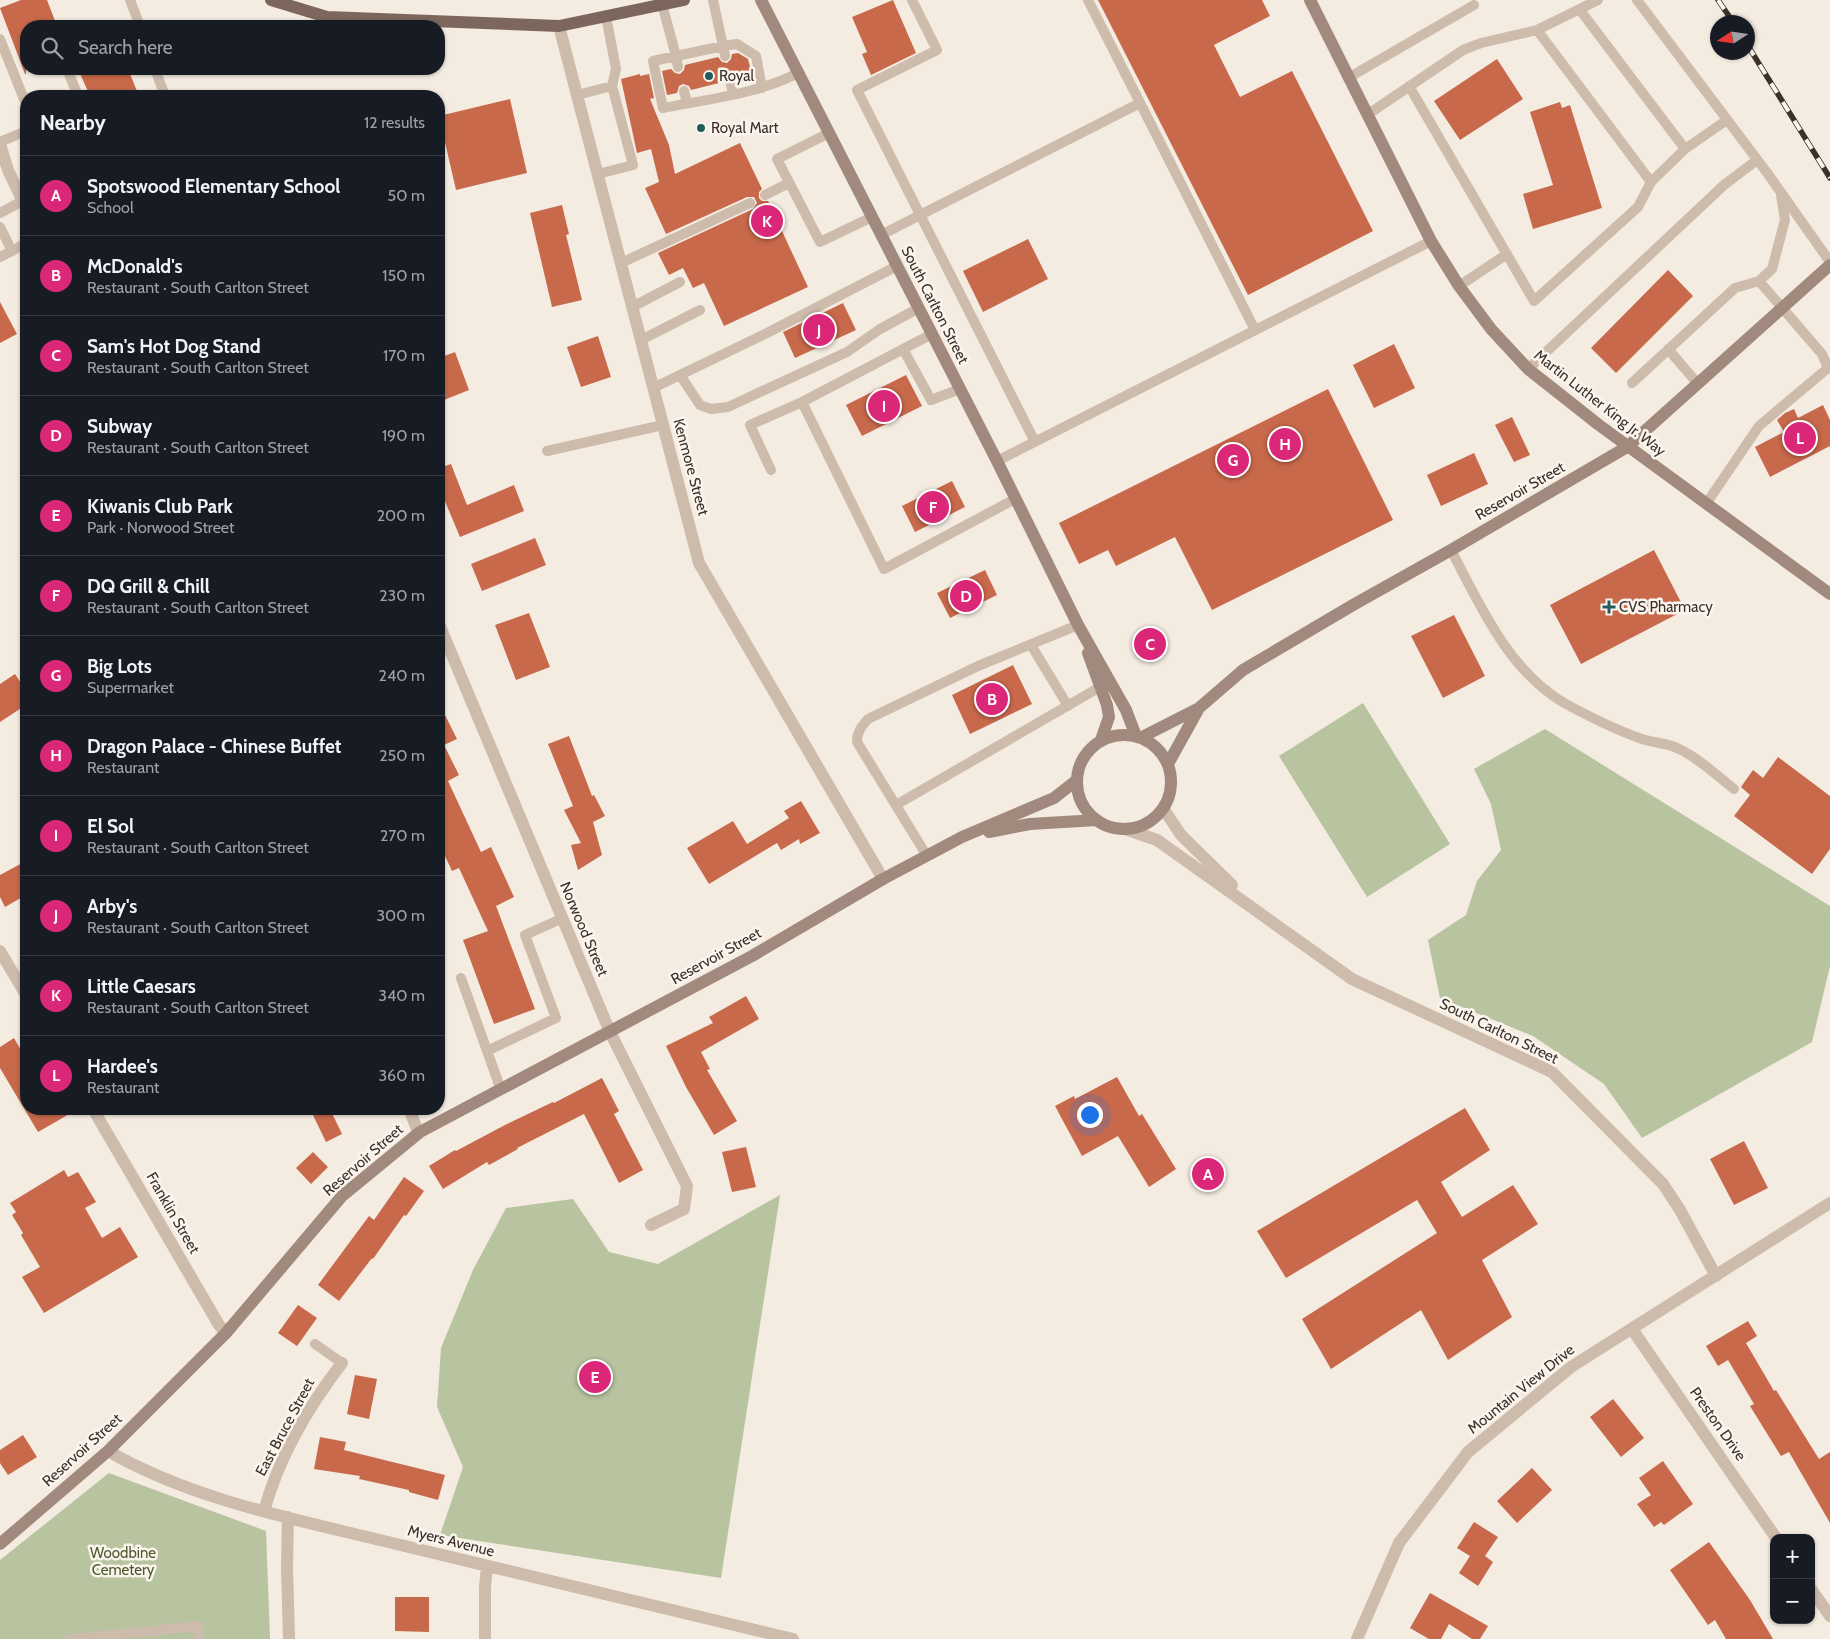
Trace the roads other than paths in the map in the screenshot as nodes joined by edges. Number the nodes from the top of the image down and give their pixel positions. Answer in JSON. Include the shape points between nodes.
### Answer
{"nodes":[{"id":1,"x":130,"y":0,"type":"edge"},
{"id":2,"x":271,"y":0,"type":"edge"},
{"id":3,"x":684,"y":0,"type":"edge"},
{"id":4,"x":713,"y":0,"type":"edge"},
{"id":5,"x":761,"y":0,"type":"edge"},
{"id":6,"x":912,"y":0,"type":"edge"},
{"id":7,"x":1088,"y":0,"type":"edge"},
{"id":8,"x":1310,"y":0,"type":"edge"},
{"id":9,"x":1598,"y":0,"type":"edge"},
{"id":10,"x":1637,"y":0,"type":"edge"},
{"id":11,"x":662,"y":4,"type":"junction"},
{"id":12,"x":1474,"y":5,"type":"dead end"},
{"id":13,"x":1580,"y":10,"type":"junction"},
{"id":14,"x":606,"y":16,"type":"junction"},
{"id":15,"x":138,"y":20,"type":"edge"},
{"id":16,"x":404,"y":20,"type":"edge"},
{"id":17,"x":445,"y":22,"type":"edge"},
{"id":18,"x":559,"y":26,"type":"junction"},
{"id":19,"x":1537,"y":30,"type":"junction"},
{"id":20,"x":0,"y":39,"type":"edge"},
{"id":21,"x":724,"y":51,"type":"junction"},
{"id":22,"x":676,"y":56,"type":"junction"},
{"id":23,"x":678,"y":67,"type":"dead end"},
{"id":24,"x":798,"y":73,"type":"junction"},
{"id":25,"x":69,"y":75,"type":"edge"},
{"id":26,"x":157,"y":75,"type":"edge"},
{"id":27,"x":1348,"y":78,"type":"junction"},
{"id":28,"x":730,"y":80,"type":"dead end"},
{"id":29,"x":612,"y":86,"type":"junction"},
{"id":30,"x":1409,"y":86,"type":"junction"},
{"id":31,"x":762,"y":88,"type":"junction"},
{"id":32,"x":20,"y":90,"type":"edge"},
{"id":33,"x":75,"y":90,"type":"edge"},
{"id":34,"x":163,"y":90,"type":"edge"},
{"id":35,"x":684,"y":91,"type":"dead end"},
{"id":36,"x":733,"y":94,"type":"junction"},
{"id":37,"x":577,"y":95,"type":"junction"},
{"id":38,"x":687,"y":103,"type":"junction"},
{"id":39,"x":1140,"y":103,"type":"junction"},
{"id":40,"x":1366,"y":114,"type":"junction"},
{"id":41,"x":1727,"y":120,"type":"junction"},
{"id":42,"x":829,"y":132,"type":"junction"},
{"id":43,"x":20,"y":134,"type":"edge"},
{"id":44,"x":0,"y":143,"type":"edge"},
{"id":45,"x":1685,"y":149,"type":"junction"},
{"id":46,"x":1757,"y":160,"type":"junction"},
{"id":47,"x":4,"y":173,"type":"edge"},
{"id":48,"x":598,"y":174,"type":"junction"},
{"id":49,"x":1651,"y":182,"type":"junction"},
{"id":50,"x":789,"y":183,"type":"junction"},
{"id":51,"x":1780,"y":192,"type":"junction"},
{"id":52,"x":20,"y":195,"type":"edge"},
{"id":53,"x":765,"y":195,"type":"dead end"},
{"id":54,"x":750,"y":203,"type":"dead end"},
{"id":55,"x":20,"y":204,"type":"edge"},
{"id":56,"x":0,"y":213,"type":"edge"},
{"id":57,"x":920,"y":215,"type":"junction"},
{"id":58,"x":872,"y":217,"type":"junction"},
{"id":59,"x":0,"y":227,"type":"edge"},
{"id":60,"x":881,"y":235,"type":"junction"},
{"id":61,"x":1431,"y":241,"type":"junction"},
{"id":62,"x":20,"y":246,"type":"edge"},
{"id":63,"x":12,"y":250,"type":"junction"},
{"id":64,"x":1507,"y":254,"type":"junction"},
{"id":65,"x":0,"y":257,"type":"edge"},
{"id":66,"x":621,"y":263,"type":"junction"},
{"id":67,"x":1830,"y":263,"type":"edge"},
{"id":68,"x":897,"y":266,"type":"junction"},
{"id":69,"x":1759,"y":281,"type":"junction"},
{"id":70,"x":680,"y":282,"type":"dead end"},
{"id":71,"x":1459,"y":286,"type":"junction"},
{"id":72,"x":632,"y":307,"type":"junction"},
{"id":73,"x":918,"y":308,"type":"junction"},
{"id":74,"x":1782,"y":308,"type":"junction"},
{"id":75,"x":700,"y":310,"type":"dead end"},
{"id":76,"x":1255,"y":330,"type":"junction"},
{"id":77,"x":932,"y":334,"type":"junction"},
{"id":78,"x":641,"y":340,"type":"junction"},
{"id":79,"x":903,"y":349,"type":"junction"},
{"id":80,"x":1668,"y":349,"type":"junction"},
{"id":81,"x":1528,"y":369,"type":"junction"},
{"id":82,"x":680,"y":375,"type":"junction"},
{"id":83,"x":1632,"y":383,"type":"dead end"},
{"id":84,"x":1698,"y":384,"type":"junction"},
{"id":85,"x":653,"y":388,"type":"junction"},
{"id":86,"x":960,"y":389,"type":"junction"},
{"id":87,"x":802,"y":402,"type":"junction"},
{"id":88,"x":663,"y":425,"type":"junction"},
{"id":89,"x":1035,"y":442,"type":"junction"},
{"id":90,"x":1627,"y":447,"type":"junction"},
{"id":91,"x":547,"y":451,"type":"dead end"},
{"id":92,"x":997,"y":461,"type":"junction"},
{"id":93,"x":771,"y":470,"type":"dead end"},
{"id":94,"x":1015,"y":498,"type":"junction"},
{"id":95,"x":1706,"y":504,"type":"junction"},
{"id":96,"x":1451,"y":550,"type":"junction"},
{"id":97,"x":1830,"y":594,"type":"edge"},
{"id":98,"x":1078,"y":625,"type":"junction"},
{"id":99,"x":445,"y":638,"type":"edge"},
{"id":100,"x":1031,"y":645,"type":"junction"},
{"id":101,"x":1100,"y":687,"type":"junction"},
{"id":102,"x":1068,"y":706,"type":"junction"},
{"id":103,"x":1199,"y":708,"type":"junction"},
{"id":104,"x":1139,"y":736,"type":"junction"},
{"id":105,"x":1101,"y":740,"type":"junction"},
{"id":106,"x":1168,"y":764,"type":"junction"},
{"id":107,"x":1077,"y":780,"type":"junction"},
{"id":108,"x":1734,"y":789,"type":"dead end"},
{"id":109,"x":896,"y":805,"type":"junction"},
{"id":110,"x":1163,"y":808,"type":"junction"},
{"id":111,"x":1097,"y":820,"type":"junction"},
{"id":112,"x":1125,"y":829,"type":"junction"},
{"id":113,"x":962,"y":837,"type":"junction"},
{"id":114,"x":927,"y":856,"type":"junction"},
{"id":115,"x":883,"y":879,"type":"junction"},
{"id":116,"x":1260,"y":914,"type":"junction"},
{"id":117,"x":562,"y":918,"type":"junction"},
{"id":118,"x":0,"y":951,"type":"edge"},
{"id":119,"x":461,"y":978,"type":"dead end"},
{"id":120,"x":20,"y":985,"type":"edge"},
{"id":121,"x":610,"y":1032,"type":"junction"},
{"id":122,"x":487,"y":1051,"type":"junction"},
{"id":123,"x":501,"y":1090,"type":"junction"},
{"id":124,"x":97,"y":1115,"type":"edge"},
{"id":125,"x":411,"y":1115,"type":"edge"},
{"id":126,"x":420,"y":1132,"type":"junction"},
{"id":127,"x":1830,"y":1203,"type":"edge"},
{"id":128,"x":652,"y":1225,"type":"dead end"},
{"id":129,"x":1716,"y":1276,"type":"junction"},
{"id":130,"x":1632,"y":1329,"type":"junction"},
{"id":131,"x":226,"y":1333,"type":"junction"},
{"id":132,"x":315,"y":1344,"type":"dead end"},
{"id":133,"x":342,"y":1363,"type":"joint"},
{"id":134,"x":108,"y":1451,"type":"junction"},
{"id":135,"x":264,"y":1511,"type":"junction"},
{"id":136,"x":288,"y":1517,"type":"junction"},
{"id":137,"x":1773,"y":1534,"type":"edge"},
{"id":138,"x":0,"y":1544,"type":"edge"},
{"id":139,"x":487,"y":1566,"type":"junction"},
{"id":140,"x":1815,"y":1595,"type":"edge"},
{"id":141,"x":1830,"y":1616,"type":"edge"},
{"id":142,"x":70,"y":1639,"type":"edge"},
{"id":143,"x":199,"y":1639,"type":"edge"},
{"id":144,"x":289,"y":1639,"type":"edge"},
{"id":145,"x":485,"y":1639,"type":"edge"},
{"id":146,"x":793,"y":1639,"type":"edge"},
{"id":147,"x":1357,"y":1639,"type":"edge"}],
"edges":[{"from":1,"to":15,"type":"lane"},
{"from":2,"to":16,"type":"main road","via":[[327,17]]},
{"from":3,"to":11,"type":"main road"},
{"from":4,"to":21,"type":"lane"},
{"from":5,"to":24,"type":"main road","name":"South Carlton Street"},
{"from":6,"to":57,"type":"lane","via":[[937,50],[857,90]]},
{"from":7,"to":39,"type":"lane"},
{"from":8,"to":27,"type":"main road","name":"Martin Luther King Jr. Way"},
{"from":9,"to":13,"type":"lane"},
{"from":10,"to":41,"type":"lane"},
{"from":11,"to":14,"type":"main road"},
{"from":11,"to":22,"type":"lane"},
{"from":12,"to":27,"type":"lane"},
{"from":13,"to":19,"type":"lane"},
{"from":13,"to":45,"type":"lane"},
{"from":14,"to":18,"type":"main road"},
{"from":14,"to":29,"type":"lane","via":[[616,68]]},
{"from":17,"to":18,"type":"main road"},
{"from":18,"to":37,"type":"street","name":"Kenmore Street"},
{"from":19,"to":30,"type":"lane","via":[[1463,50]]},
{"from":19,"to":49,"type":"lane"},
{"from":20,"to":32,"type":"lane"},
{"from":21,"to":22,"type":"lane"},
{"from":21,"to":31,"type":"lane","via":[[738,44],[756,56]]},
{"from":22,"to":23,"type":"lane"},
{"from":22,"to":38,"type":"lane","via":[[653,61],[663,108]]},
{"from":24,"to":31,"type":"lane"},
{"from":24,"to":42,"type":"main road","name":"South Carlton Street"},
{"from":25,"to":33,"type":"lane"},
{"from":26,"to":34,"type":"lane"},
{"from":27,"to":40,"type":"main road","name":"Martin Luther King Jr. Way"},
{"from":28,"to":36,"type":"lane"},
{"from":29,"to":37,"type":"lane"},
{"from":29,"to":48,"type":"lane","via":[[633,165]]},
{"from":30,"to":40,"type":"lane"},
{"from":30,"to":64,"type":"lane"},
{"from":31,"to":36,"type":"lane"},
{"from":35,"to":38,"type":"lane"},
{"from":36,"to":38,"type":"lane"},
{"from":37,"to":48,"type":"street","name":"Kenmore Street"},
{"from":39,"to":57,"type":"lane"},
{"from":39,"to":76,"type":"lane"},
{"from":40,"to":61,"type":"main road","name":"Martin Luther King Jr. Way"},
{"from":41,"to":45,"type":"lane"},
{"from":41,"to":46,"type":"lane"},
{"from":42,"to":50,"type":"lane","via":[[776,159]]},
{"from":42,"to":58,"type":"main road","name":"South Carlton Street"},
{"from":43,"to":44,"type":"lane"},
{"from":44,"to":47,"type":"street"},
{"from":45,"to":49,"type":"lane"},
{"from":46,"to":51,"type":"lane"},
{"from":46,"to":81,"type":"lane","via":[[1724,184]]},
{"from":47,"to":52,"type":"street"},
{"from":48,"to":66,"type":"street","name":"Kenmore Street"},
{"from":49,"to":64,"type":"lane","via":[[1638,207],[1534,300]]},
{"from":50,"to":53,"type":"lane"},
{"from":50,"to":58,"type":"lane","via":[[820,242]]},
{"from":51,"to":67,"type":"lane"},
{"from":51,"to":69,"type":"lane","via":[[1785,220],[1772,269]]},
{"from":54,"to":66,"type":"lane"},
{"from":55,"to":56,"type":"lane"},
{"from":57,"to":60,"type":"lane"},
{"from":57,"to":89,"type":"lane"},
{"from":58,"to":60,"type":"main road","name":"South Carlton Street"},
{"from":59,"to":63,"type":"lane"},
{"from":60,"to":68,"type":"main road","name":"South Carlton Street"},
{"from":61,"to":71,"type":"main road","name":"Martin Luther King Jr. Way"},
{"from":61,"to":76,"type":"lane"},
{"from":62,"to":63,"type":"lane"},
{"from":63,"to":65,"type":"lane"},
{"from":64,"to":71,"type":"lane"},
{"from":66,"to":72,"type":"street","name":"Kenmore Street"},
{"from":67,"to":74,"type":"main road","name":"Reservoir Street"},
{"from":68,"to":73,"type":"main road","name":"South Carlton Street"},
{"from":68,"to":82,"type":"lane"},
{"from":69,"to":74,"type":"lane"},
{"from":69,"to":80,"type":"lane","via":[[1735,288]]},
{"from":70,"to":72,"type":"lane"},
{"from":71,"to":81,"type":"main road","name":"Martin Luther King Jr. Way","via":[[1491,329]]},
{"from":72,"to":78,"type":"street","name":"Kenmore Street"},
{"from":73,"to":77,"type":"main road","name":"South Carlton Street"},
{"from":73,"to":82,"type":"lane","via":[[880,328],[847,352],[728,407],[712,409],[700,405]]},
{"from":74,"to":84,"type":"main road","name":"Reservoir Street"},
{"from":74,"to":95,"type":"lane","via":[[1822,354],[1828,368],[1759,426]]},
{"from":75,"to":78,"type":"lane"},
{"from":76,"to":89,"type":"lane"},
{"from":77,"to":79,"type":"lane"},
{"from":77,"to":86,"type":"main road","name":"South Carlton Street"},
{"from":78,"to":85,"type":"street","name":"Kenmore Street"},
{"from":79,"to":86,"type":"lane","via":[[931,400]]},
{"from":79,"to":87,"type":"lane"},
{"from":80,"to":83,"type":"lane"},
{"from":80,"to":84,"type":"lane"},
{"from":81,"to":90,"type":"main road","name":"Martin Luther King Jr. Way"},
{"from":82,"to":85,"type":"lane"},
{"from":84,"to":90,"type":"main road","name":"Reservoir Street"},
{"from":85,"to":88,"type":"street","name":"Kenmore Street"},
{"from":86,"to":92,"type":"main road","name":"South Carlton Street"},
{"from":87,"to":93,"type":"lane","via":[[750,425]]},
{"from":87,"to":94,"type":"lane","via":[[884,569]]},
{"from":88,"to":91,"type":"lane"},
{"from":88,"to":115,"type":"street","name":"Kenmore Street","via":[[699,563]]},
{"from":89,"to":92,"type":"lane"},
{"from":90,"to":95,"type":"main road","name":"Martin Luther King Jr. Way"},
{"from":90,"to":96,"type":"main road","name":"Reservoir Street"},
{"from":92,"to":94,"type":"main road","name":"South Carlton Street"},
{"from":94,"to":98,"type":"main road","name":"South Carlton Street"},
{"from":95,"to":97,"type":"main road","name":"Martin Luther King Jr. Way"},
{"from":96,"to":103,"type":"main road","name":"Reservoir Street","via":[[1243,670]]},
{"from":96,"to":108,"type":"lane","via":[[1502,642],[1548,692],[1611,726],[1679,749]]},
{"from":98,"to":100,"type":"lane"},
{"from":98,"to":101,"type":"main road","name":"South Carlton Street"},
{"from":98,"to":104,"type":"main road","name":"South Carlton Street"},
{"from":99,"to":117,"type":"street","name":"Norwood Street"},
{"from":100,"to":102,"type":"lane"},
{"from":100,"to":109,"type":"lane","via":[[978,666],[868,719],[857,734],[857,742]]},
{"from":101,"to":102,"type":"lane"},
{"from":101,"to":105,"type":"main road","name":"South Carlton Street","via":[[1109,717]]},
{"from":102,"to":109,"type":"lane"},
{"from":103,"to":104,"type":"main road","name":"Reservoir Street"},
{"from":103,"to":106,"type":"main road","name":"Reservoir Street"},
{"from":104,"to":105,"type":"main road","via":[[1124,734]]},
{"from":104,"to":106,"type":"main road","via":[[1156,746]]},
{"from":105,"to":107,"type":"main road","via":[[1080,764]]},
{"from":106,"to":110,"type":"main road","via":[[1171,779]]},
{"from":107,"to":111,"type":"main road","via":[[1079,795]]},
{"from":107,"to":113,"type":"main road","name":"Reservoir Street","via":[[1054,798]]},
{"from":109,"to":114,"type":"lane"},
{"from":110,"to":112,"type":"main road","via":[[1153,819]]},
{"from":110,"to":116,"type":"street","name":"South Carlton Street","via":[[1181,835]]},
{"from":111,"to":112,"type":"main road","via":[[1110,827]]},
{"from":111,"to":113,"type":"main road","name":"Reservoir Street","via":[[1030,824]]},
{"from":112,"to":116,"type":"street","name":"South Carlton Street","via":[[1157,840]]},
{"from":113,"to":114,"type":"main road","name":"Reservoir Street"},
{"from":114,"to":115,"type":"main road","name":"Reservoir Street"},
{"from":115,"to":121,"type":"main road","name":"Reservoir Street","via":[[752,956]]},
{"from":116,"to":129,"type":"street","name":"South Carlton Street","via":[[1352,979],[1552,1072],[1663,1184]]},
{"from":117,"to":121,"type":"street","name":"Norwood Street"},
{"from":117,"to":122,"type":"lane","via":[[525,935],[556,1018]]},
{"from":118,"to":120,"type":"street"},
{"from":119,"to":122,"type":"lane"},
{"from":121,"to":123,"type":"main road","name":"Reservoir Street"},
{"from":121,"to":128,"type":"street","name":"Norwood Street","via":[[687,1186],[684,1209]]},
{"from":122,"to":123,"type":"lane"},
{"from":123,"to":126,"type":"main road","name":"Reservoir Street"},
{"from":124,"to":131,"type":"street","name":"Franklin Street"},
{"from":125,"to":126,"type":"street"},
{"from":126,"to":131,"type":"main road","name":"Reservoir Street","via":[[342,1196]]},
{"from":127,"to":129,"type":"street","name":"Mountain View Drive"},
{"from":129,"to":130,"type":"street","name":"Mountain View Drive"},
{"from":130,"to":137,"type":"street","name":"Preston Drive"},
{"from":130,"to":147,"type":"street","name":"Mountain View Drive","via":[[1571,1366],[1468,1452],[1399,1543]]},
{"from":131,"to":134,"type":"main road","name":"Reservoir Street"},
{"from":132,"to":133,"type":"lane"},
{"from":133,"to":135,"type":"street","name":"East Bruce Street","via":[[320,1391],[294,1437],[277,1470]]},
{"from":134,"to":135,"type":"street","name":"Myers Avenue","via":[[131,1465],[179,1485]]},
{"from":134,"to":138,"type":"main road","name":"Reservoir Street"},
{"from":135,"to":136,"type":"street","name":"Myers Avenue"},
{"from":136,"to":139,"type":"street","name":"Myers Avenue"},
{"from":136,"to":144,"type":"street"},
{"from":139,"to":145,"type":"street"},
{"from":139,"to":146,"type":"street","name":"Myers Avenue"},
{"from":140,"to":141,"type":"street"},
{"from":142,"to":143,"type":"lane","via":[[199,1626]]}]}
